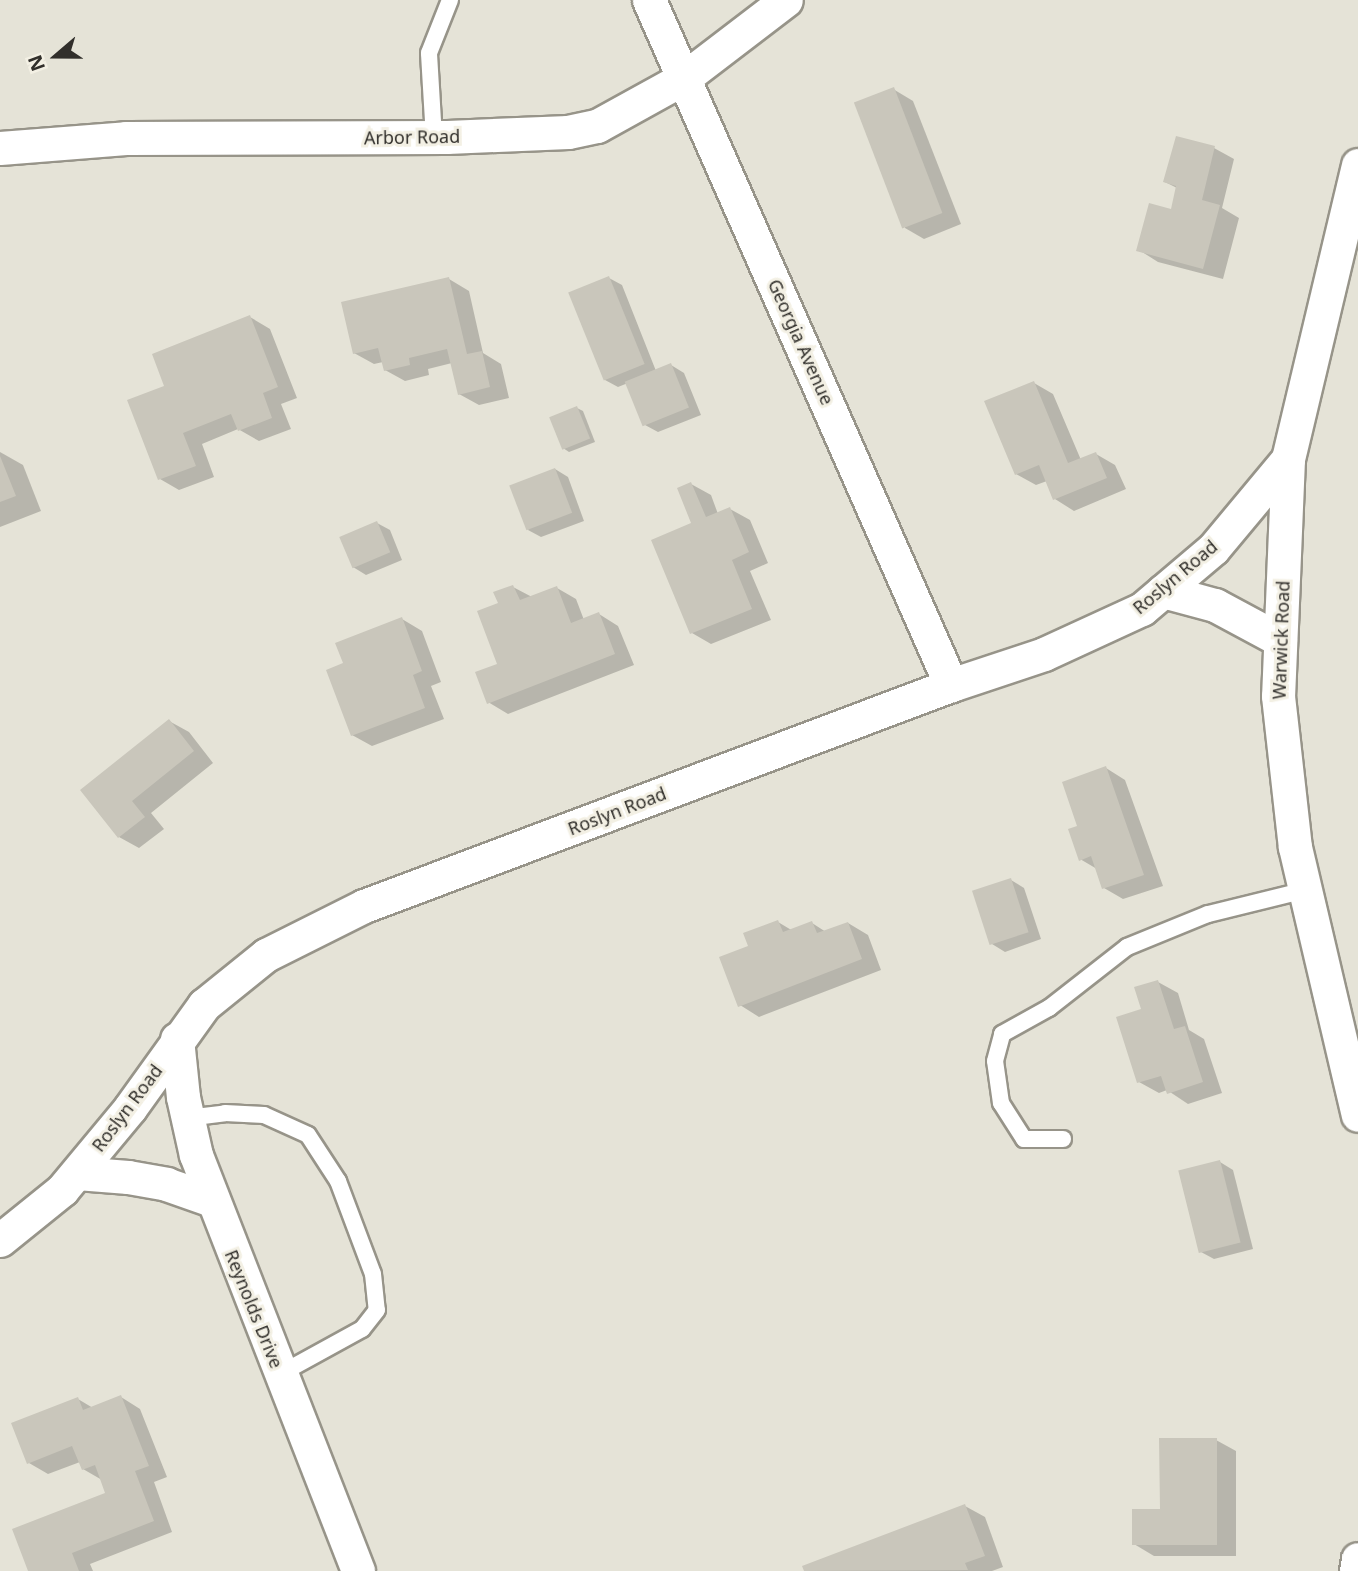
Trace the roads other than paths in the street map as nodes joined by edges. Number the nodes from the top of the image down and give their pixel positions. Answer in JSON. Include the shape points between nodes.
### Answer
{"nodes":[{"id":1,"x":450,"y":0,"type":"edge"},
{"id":2,"x":649,"y":0,"type":"edge"},
{"id":3,"x":786,"y":0,"type":"edge"},
{"id":4,"x":684,"y":78,"type":"junction"},
{"id":5,"x":434,"y":138,"type":"junction"},
{"id":6,"x":0,"y":148,"type":"edge"},
{"id":7,"x":1358,"y":165,"type":"edge"},
{"id":8,"x":1288,"y":459,"type":"junction"},
{"id":9,"x":1163,"y":591,"type":"junction"},
{"id":10,"x":1280,"y":640,"type":"junction"},
{"id":11,"x":951,"y":685,"type":"junction"},
{"id":12,"x":1306,"y":890,"type":"junction"},
{"id":13,"x":177,"y":1039,"type":"junction"},
{"id":14,"x":1358,"y":1115,"type":"edge"},
{"id":15,"x":187,"y":1118,"type":"junction"},
{"id":16,"x":1063,"y":1139,"type":"dead end"},
{"id":17,"x":76,"y":1173,"type":"junction"},
{"id":18,"x":212,"y":1199,"type":"junction"},
{"id":19,"x":0,"y":1240,"type":"edge"},
{"id":20,"x":280,"y":1374,"type":"junction"},
{"id":21,"x":1358,"y":1559,"type":"edge"},
{"id":22,"x":358,"y":1571,"type":"edge"},
{"id":23,"x":1356,"y":1571,"type":"edge"}],
"edges":[{"from":1,"to":5,"type":"lane","via":[[429,53]]},
{"from":2,"to":4,"type":"street","name":"Georgia Avenue"},
{"from":3,"to":4,"type":"street","name":"Arbor Road"},
{"from":4,"to":5,"type":"street","name":"Arbor Road","via":[[597,126],[568,132]]},
{"from":4,"to":11,"type":"street","name":"Georgia Avenue"},
{"from":5,"to":6,"type":"street","name":"Arbor Road","via":[[126,138]]},
{"from":7,"to":8,"type":"street","name":"Warwick Road"},
{"from":8,"to":9,"type":"street","name":"Roslyn Road","via":[[1213,549]]},
{"from":8,"to":10,"type":"street","name":"Warwick Road"},
{"from":9,"to":10,"type":"street","via":[[1214,605]]},
{"from":9,"to":11,"type":"street","name":"Roslyn Road","via":[[1142,609],[1044,654]]},
{"from":10,"to":12,"type":"street","name":"Warwick Road","via":[[1278,696],[1296,847]]},
{"from":11,"to":13,"type":"street","name":"Roslyn Road","via":[[364,906],[265,955],[204,1005]]},
{"from":12,"to":14,"type":"street","name":"Warwick Road"},
{"from":12,"to":16,"type":"lane","via":[[1208,914],[1127,947],[1049,1008],[1002,1034],[995,1061],[1001,1103],[1024,1139]]},
{"from":13,"to":15,"type":"street","name":"Reynolds Drive"},
{"from":13,"to":17,"type":"street","name":"Roslyn Road","via":[[130,1108]]},
{"from":15,"to":18,"type":"street","name":"Reynolds Drive"},
{"from":15,"to":20,"type":"lane","via":[[225,1113],[264,1115],[308,1135],[338,1181],[373,1274],[377,1310],[362,1329]]},
{"from":17,"to":18,"type":"street","via":[[166,1184]]},
{"from":17,"to":19,"type":"street","name":"Roslyn Road"},
{"from":18,"to":20,"type":"street","name":"Reynolds Drive"},
{"from":20,"to":22,"type":"street","name":"Reynolds Drive"},
{"from":21,"to":23,"type":"street"}]}
